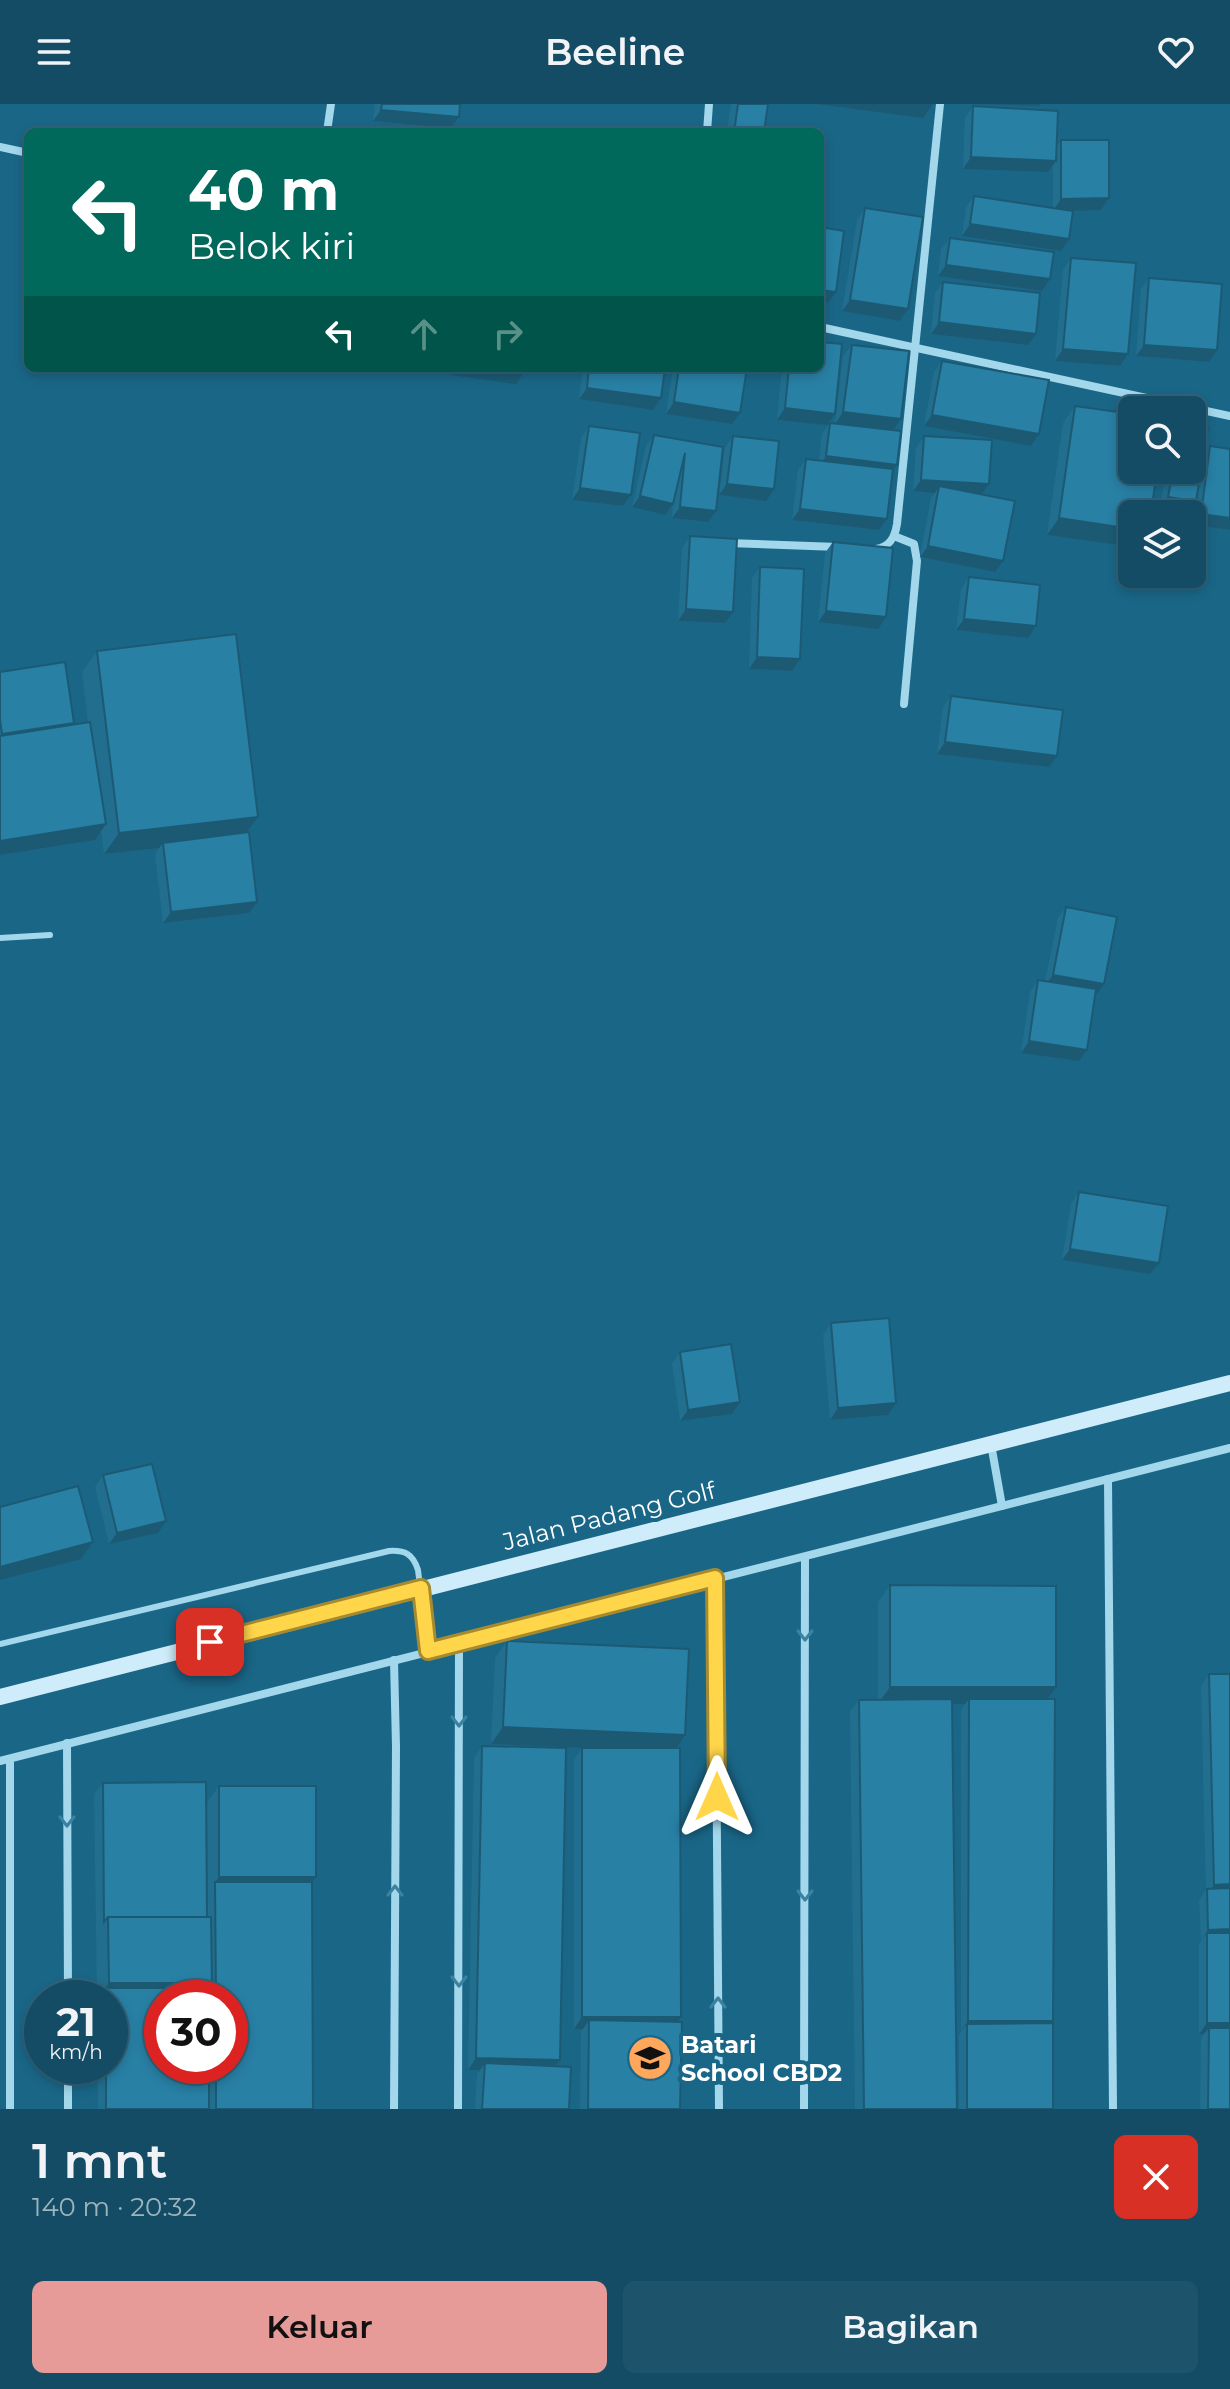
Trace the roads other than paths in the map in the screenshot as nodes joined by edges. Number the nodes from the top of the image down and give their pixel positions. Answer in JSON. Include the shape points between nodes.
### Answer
{"nodes":[{"id":1,"x":331,"y":104,"type":"edge"},
{"id":2,"x":709,"y":104,"type":"edge"},
{"id":3,"x":940,"y":104,"type":"edge"},
{"id":4,"x":328,"y":128,"type":"edge"},
{"id":5,"x":707,"y":128,"type":"edge"},
{"id":6,"x":0,"y":147,"type":"edge"},
{"id":7,"x":24,"y":152,"type":"edge"},
{"id":8,"x":824,"y":328,"type":"edge"},
{"id":9,"x":913,"y":348,"type":"junction"},
{"id":10,"x":1230,"y":416,"type":"edge"},
{"id":11,"x":894,"y":536,"type":"junction"},
{"id":12,"x":711,"y":542,"type":"edge"},
{"id":13,"x":847,"y":548,"type":"edge"},
{"id":14,"x":863,"y":548,"type":"edge"},
{"id":15,"x":904,"y":704,"type":"dead end"},
{"id":16,"x":50,"y":935,"type":"dead end"},
{"id":17,"x":0,"y":938,"type":"edge"},
{"id":18,"x":1230,"y":1383,"type":"edge"},
{"id":19,"x":991,"y":1443,"type":"junction"},
{"id":20,"x":1230,"y":1448,"type":"edge"},
{"id":21,"x":1108,"y":1479,"type":"junction"},
{"id":22,"x":1002,"y":1506,"type":"junction"},
{"id":23,"x":805,"y":1557,"type":"junction"},
{"id":24,"x":715,"y":1578,"type":"junction"},
{"id":25,"x":421,"y":1588,"type":"junction"},
{"id":26,"x":459,"y":1643,"type":"junction"},
{"id":27,"x":0,"y":1644,"type":"edge"},
{"id":28,"x":428,"y":1651,"type":"junction"},
{"id":29,"x":394,"y":1660,"type":"junction"},
{"id":30,"x":0,"y":1697,"type":"edge"},
{"id":31,"x":67,"y":1743,"type":"junction"},
{"id":32,"x":10,"y":1759,"type":"junction"},
{"id":33,"x":0,"y":1761,"type":"edge"},
{"id":34,"x":68,"y":1980,"type":"edge"},
{"id":35,"x":68,"y":2084,"type":"edge"},
{"id":36,"x":10,"y":2109,"type":"edge"},
{"id":37,"x":68,"y":2109,"type":"edge"},
{"id":38,"x":394,"y":2109,"type":"edge"},
{"id":39,"x":458,"y":2109,"type":"edge"},
{"id":40,"x":719,"y":2109,"type":"edge"},
{"id":41,"x":804,"y":2109,"type":"edge"},
{"id":42,"x":1113,"y":2109,"type":"edge"}],
"edges":[{"from":1,"to":4,"type":"street"},
{"from":2,"to":5,"type":"street"},
{"from":3,"to":9,"type":"street"},
{"from":6,"to":7,"type":"street"},
{"from":8,"to":9,"type":"street"},
{"from":9,"to":10,"type":"street"},
{"from":9,"to":11,"type":"street"},
{"from":11,"to":14,"type":"street","via":[[884,548]]},
{"from":11,"to":15,"type":"street","via":[[914,544],[917,561]]},
{"from":12,"to":13,"type":"street"},
{"from":16,"to":17,"type":"lane"},
{"from":18,"to":19,"type":"street","name":"Jalan Padang Golf"},
{"from":19,"to":22,"type":"street"},
{"from":19,"to":25,"type":"street","name":"Jalan Padang Golf"},
{"from":20,"to":21,"type":"street"},
{"from":21,"to":22,"type":"street"},
{"from":21,"to":42,"type":"street"},
{"from":22,"to":23,"type":"street"},
{"from":23,"to":24,"type":"street"},
{"from":23,"to":41,"type":"street","one_way":true},
{"from":24,"to":26,"type":"street"},
{"from":40,"to":24,"type":"street","one_way":true},
{"from":25,"to":27,"type":"lane","via":[[415,1560],[402,1550],[389,1551]]},
{"from":25,"to":28,"type":"lane"},
{"from":25,"to":30,"type":"street","name":"Jalan Padang Golf"},
{"from":26,"to":28,"type":"street"},
{"from":26,"to":39,"type":"street","one_way":true},
{"from":28,"to":29,"type":"street"},
{"from":29,"to":31,"type":"street"},
{"from":38,"to":29,"type":"street","one_way":true},
{"from":31,"to":32,"type":"street"},
{"from":31,"to":34,"type":"street","one_way":true},
{"from":32,"to":33,"type":"street"},
{"from":32,"to":36,"type":"street"},
{"from":35,"to":37,"type":"street"}]}
